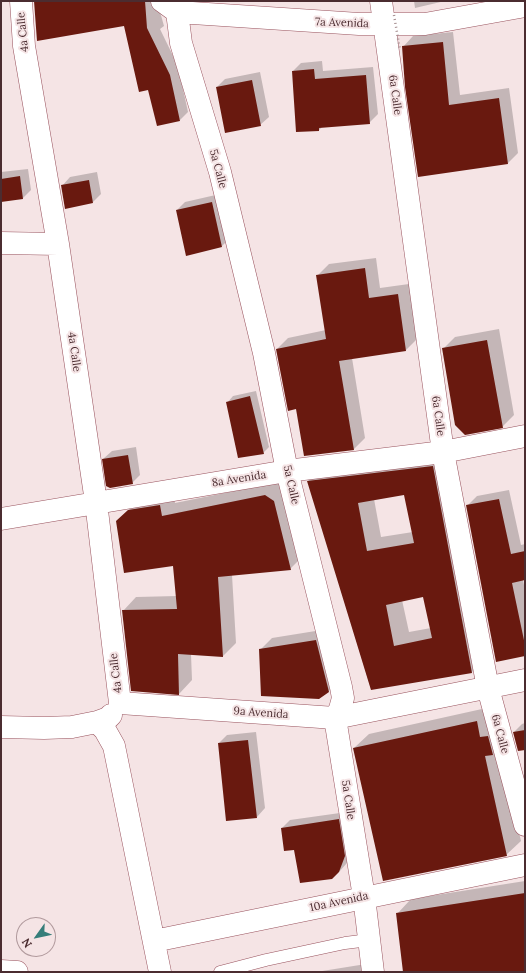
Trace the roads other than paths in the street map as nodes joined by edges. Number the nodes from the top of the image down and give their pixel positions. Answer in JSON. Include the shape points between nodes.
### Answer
{"nodes":[{"id":1,"x":21,"y":1,"type":"edge"},
{"id":2,"x":172,"y":5,"type":"edge"},
{"id":3,"x":525,"y":6,"type":"edge"},
{"id":4,"x":387,"y":13,"type":"edge"},
{"id":5,"x":1,"y":243,"type":"edge"},
{"id":6,"x":58,"y":244,"type":"junction"},
{"id":7,"x":525,"y":436,"type":"edge"},
{"id":8,"x":443,"y":452,"type":"junction"},
{"id":9,"x":287,"y":471,"type":"junction"},
{"id":10,"x":96,"y":502,"type":"junction"},
{"id":11,"x":1,"y":519,"type":"edge"},
{"id":12,"x":525,"y":680,"type":"edge"},
{"id":13,"x":488,"y":688,"type":"junction"},
{"id":14,"x":120,"y":703,"type":"junction"},
{"id":15,"x":335,"y":718,"type":"junction"},
{"id":16,"x":97,"y":722,"type":"junction"},
{"id":17,"x":1,"y":727,"type":"edge"},
{"id":18,"x":525,"y":825,"type":"edge"},
{"id":19,"x":525,"y":865,"type":"edge"},
{"id":20,"x":364,"y":897,"type":"junction"},
{"id":21,"x":368,"y":940,"type":"junction"},
{"id":22,"x":154,"y":941,"type":"junction"},
{"id":23,"x":1,"y":971,"type":"edge"},
{"id":24,"x":17,"y":972,"type":"edge"},
{"id":25,"x":160,"y":972,"type":"edge"},
{"id":26,"x":220,"y":972,"type":"edge"},
{"id":27,"x":372,"y":972,"type":"edge"}],
"edges":[{"from":1,"to":6,"type":"street","name":"4a Calle","via":[[24,46]]},
{"from":2,"to":4,"type":"street","name":"7a Avenida","via":[[324,22]]},
{"from":2,"to":9,"type":"street","name":"5a Calle","via":[[220,172],[264,353]]},
{"from":3,"to":4,"type":"street","name":"7a Avenida","via":[[425,24]]},
{"from":4,"to":8,"type":"street","name":"6a Calle"},
{"from":5,"to":6,"type":"street"},
{"from":6,"to":10,"type":"street","name":"4a Calle"},
{"from":7,"to":8,"type":"street","name":"8a Avenida"},
{"from":8,"to":9,"type":"street","name":"8a Avenida"},
{"from":8,"to":13,"type":"street","name":"6a Calle"},
{"from":9,"to":10,"type":"street","name":"8a Avenida"},
{"from":9,"to":15,"type":"street","name":"5a Calle","via":[[341,687],[340,709]]},
{"from":10,"to":11,"type":"street","name":"8a Avenida"},
{"from":10,"to":14,"type":"street","name":"4a Calle"},
{"from":12,"to":13,"type":"street","name":"9a Avenida"},
{"from":13,"to":15,"type":"street","name":"9a Avenida"},
{"from":13,"to":18,"type":"street","name":"6a Calle"},
{"from":14,"to":15,"type":"street","name":"9a Avenida"},
{"from":14,"to":16,"type":"street","via":[[108,718]]},
{"from":15,"to":20,"type":"street","name":"5a Calle"},
{"from":16,"to":17,"type":"street","via":[[65,727]]},
{"from":16,"to":22,"type":"street","via":[[114,746]]},
{"from":19,"to":20,"type":"street","name":"10a Avenida"},
{"from":20,"to":21,"type":"street","name":"5a Calle"},
{"from":20,"to":22,"type":"street","name":"10a Avenida"},
{"from":21,"to":26,"type":"lane","via":[[266,960]]},
{"from":21,"to":27,"type":"street","name":"5a Calle"},
{"from":22,"to":25,"type":"street"},
{"from":23,"to":24,"type":"street"}]}
